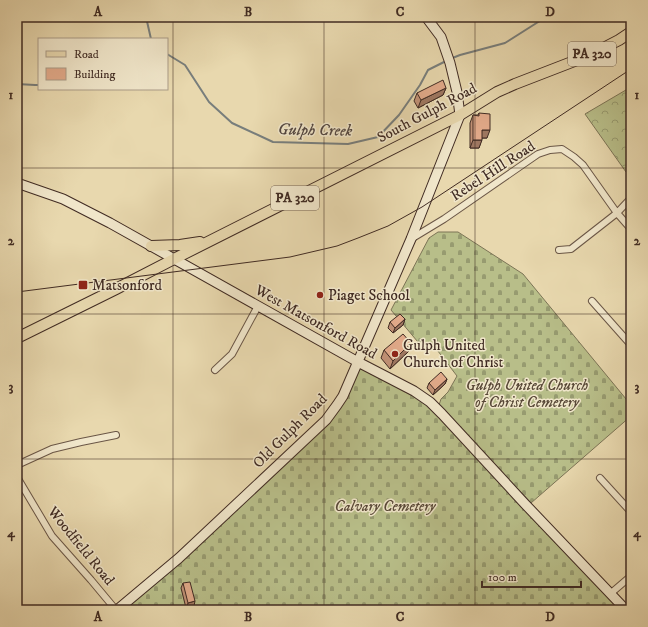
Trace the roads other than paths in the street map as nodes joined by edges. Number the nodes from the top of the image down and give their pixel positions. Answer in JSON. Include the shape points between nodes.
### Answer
{"nodes":[{"id":1,"x":426,"y":17,"type":"edge"},
{"id":2,"x":631,"y":32,"type":"edge"},
{"id":3,"x":460,"y":115,"type":"junction"},
{"id":4,"x":17,"y":183,"type":"edge"},
{"id":5,"x":631,"y":198,"type":"edge"},
{"id":6,"x":617,"y":213,"type":"junction"},
{"id":7,"x":631,"y":229,"type":"edge"},
{"id":8,"x":411,"y":239,"type":"junction"},
{"id":9,"x":210,"y":241,"type":"junction"},
{"id":10,"x":151,"y":246,"type":"junction"},
{"id":11,"x":559,"y":250,"type":"dead end"},
{"id":12,"x":174,"y":258,"type":"junction"},
{"id":13,"x":592,"y":301,"type":"dead end"},
{"id":14,"x":258,"y":306,"type":"junction"},
{"id":15,"x":17,"y":338,"type":"edge"},
{"id":16,"x":631,"y":345,"type":"edge"},
{"id":17,"x":358,"y":362,"type":"junction"},
{"id":18,"x":215,"y":370,"type":"dead end"},
{"id":19,"x":116,"y":435,"type":"dead end"},
{"id":20,"x":17,"y":465,"type":"edge"},
{"id":21,"x":17,"y":477,"type":"edge"},
{"id":22,"x":600,"y":478,"type":"dead end"},
{"id":23,"x":631,"y":512,"type":"edge"},
{"id":24,"x":631,"y":576,"type":"edge"},
{"id":25,"x":610,"y":594,"type":"junction"},
{"id":26,"x":117,"y":610,"type":"edge"},
{"id":27,"x":626,"y":610,"type":"edge"}],
"edges":[{"from":1,"to":3,"type":"main road","via":[[441,37],[449,59]]},
{"from":2,"to":3,"type":"main road","name":"South Gulph Road","number":"PA 320","via":[[590,55],[497,92]]},
{"from":3,"to":8,"type":"main road","name":"Old Gulph Road"},
{"from":3,"to":9,"type":"main road","name":"South Gulph Road","number":"PA 320"},
{"from":4,"to":10,"type":"main road","name":"West Matsonford Road","via":[[62,199]]},
{"from":5,"to":6,"type":"street"},
{"from":6,"to":7,"type":"street","name":"Rebel Hill Road"},
{"from":6,"to":8,"type":"street","name":"Rebel Hill Road","via":[[583,165],[562,149],[538,154]]},
{"from":6,"to":11,"type":"street","via":[[571,249]]},
{"from":8,"to":17,"type":"main road","name":"Old Gulph Road"},
{"from":9,"to":10,"type":"main road"},
{"from":9,"to":12,"type":"main road","name":"South Gulph Road","number":"PA 320"},
{"from":10,"to":12,"type":"main road","name":"West Matsonford Road"},
{"from":12,"to":14,"type":"main road","name":"West Matsonford Road"},
{"from":12,"to":15,"type":"main road","number":"PA 320"},
{"from":13,"to":16,"type":"street"},
{"from":14,"to":17,"type":"main road","name":"West Matsonford Road"},
{"from":14,"to":18,"type":"street","via":[[232,354]]},
{"from":17,"to":25,"type":"main road","name":"West Matsonford Road","via":[[430,402]]},
{"from":17,"to":26,"type":"main road","name":"Old Gulph Road","via":[[343,396],[326,420],[179,558]]},
{"from":19,"to":20,"type":"street","via":[[52,449]]},
{"from":21,"to":26,"type":"street","name":"Woodfield Road","via":[[52,536]]},
{"from":22,"to":23,"type":"street"},
{"from":24,"to":25,"type":"street"},
{"from":25,"to":27,"type":"main road","name":"West Matsonford Road"}]}
